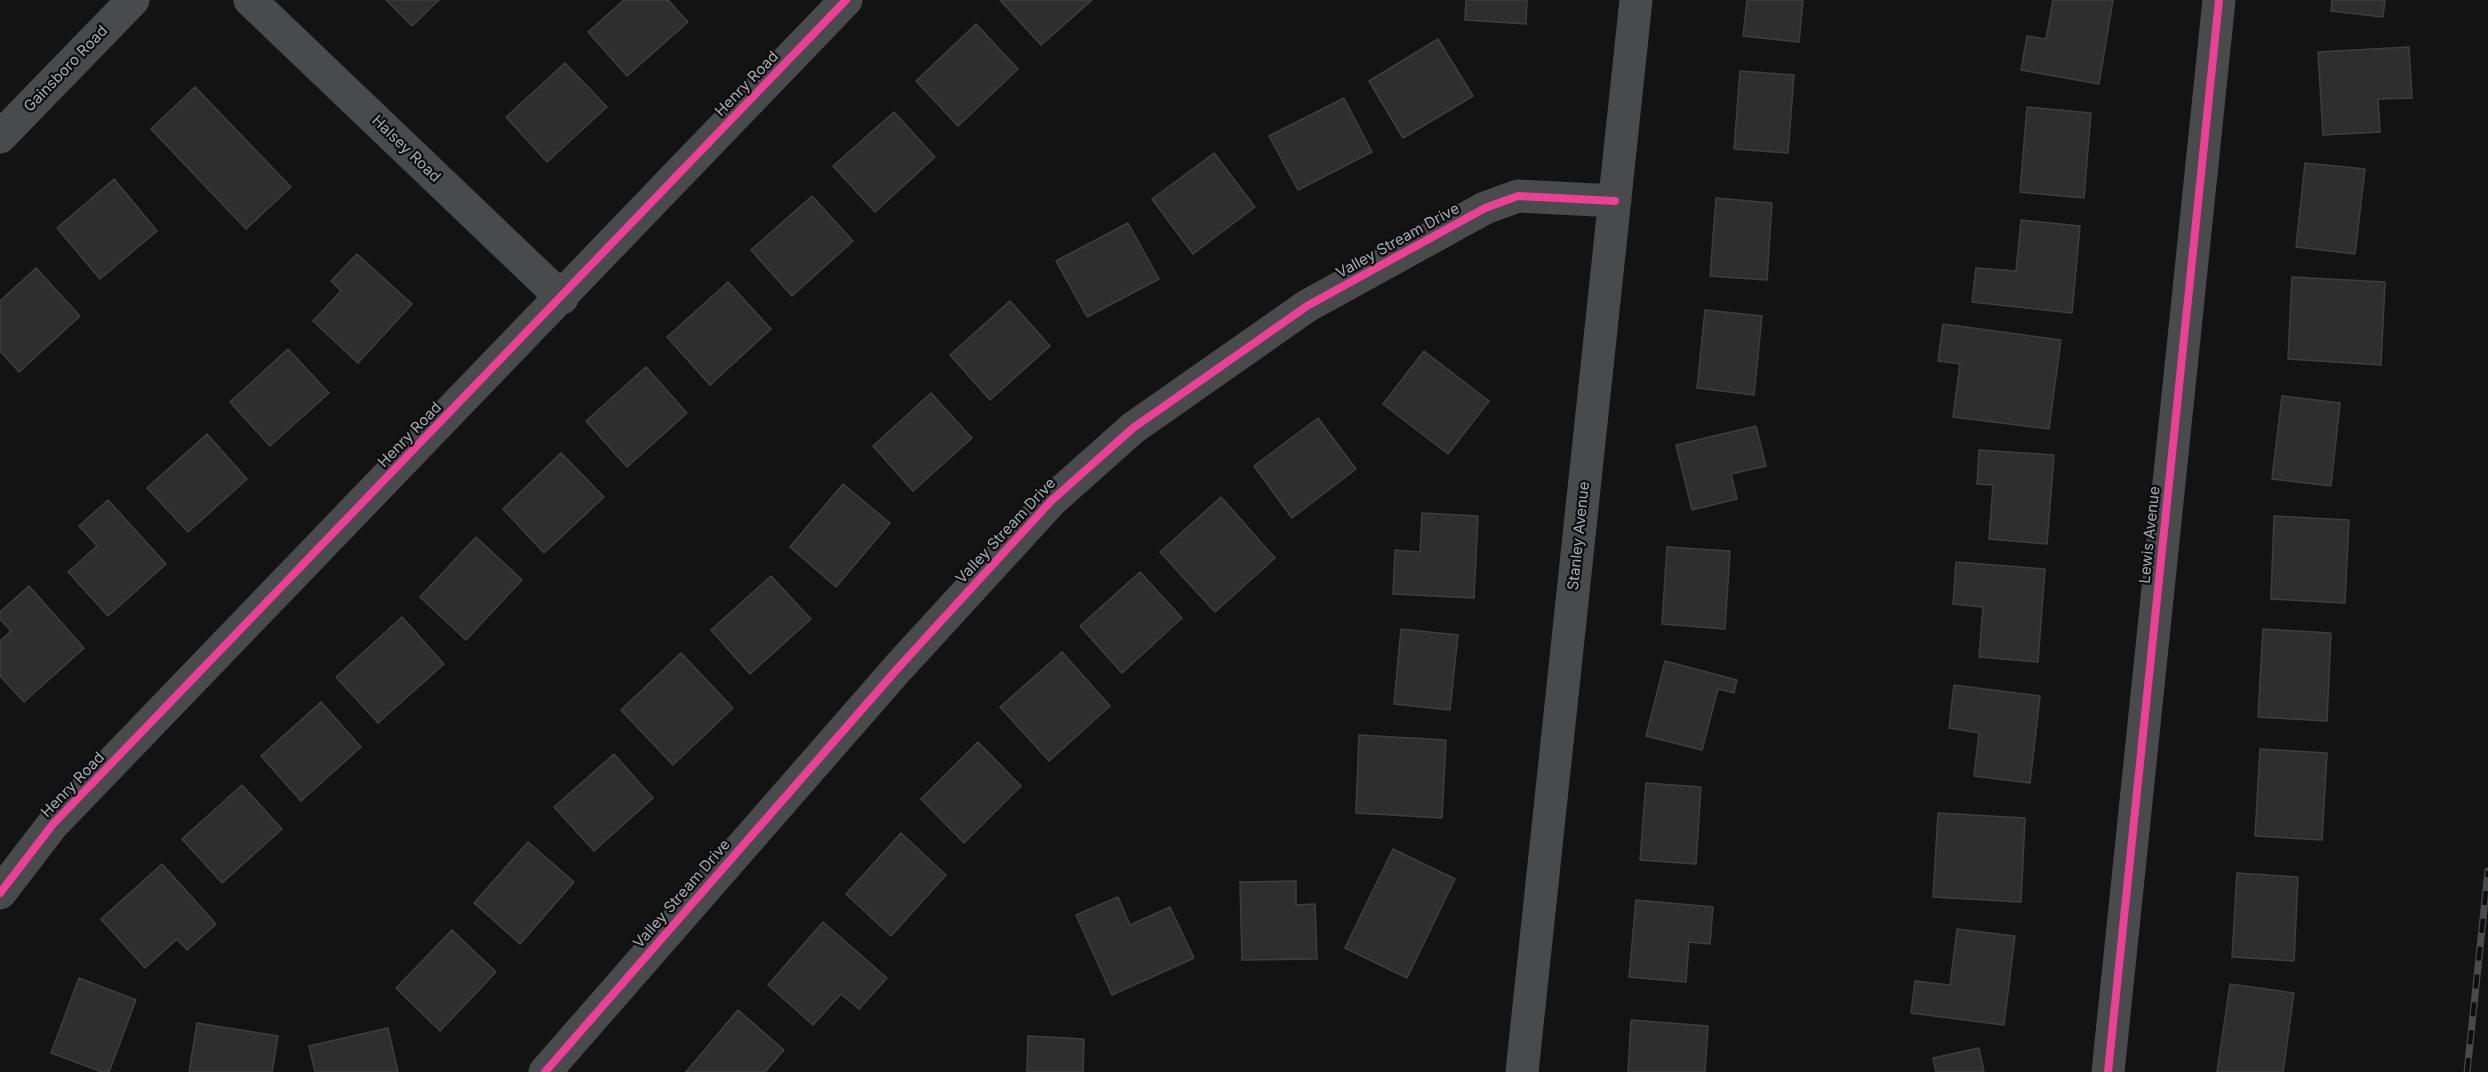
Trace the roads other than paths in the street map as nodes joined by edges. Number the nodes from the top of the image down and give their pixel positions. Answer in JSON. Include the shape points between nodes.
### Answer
{"nodes":[{"id":1,"x":133,"y":0,"type":"edge"},
{"id":2,"x":250,"y":0,"type":"edge"},
{"id":3,"x":846,"y":0,"type":"edge"},
{"id":4,"x":1636,"y":0,"type":"edge"},
{"id":5,"x":2219,"y":0,"type":"edge"},
{"id":6,"x":0,"y":137,"type":"edge"},
{"id":7,"x":1615,"y":201,"type":"junction"},
{"id":8,"x":562,"y":297,"type":"junction"},
{"id":9,"x":0,"y":892,"type":"edge"},
{"id":10,"x":545,"y":1072,"type":"edge"},
{"id":11,"x":1522,"y":1072,"type":"edge"},
{"id":12,"x":2108,"y":1072,"type":"edge"}],
"edges":[{"from":1,"to":6,"type":"street","name":"Gainsboro Road"},
{"from":2,"to":8,"type":"street","name":"Halsey Road"},
{"from":3,"to":8,"type":"street","name":"Henry Road"},
{"from":4,"to":7,"type":"street","name":"Stanley Avenue"},
{"from":5,"to":12,"type":"street","name":"Lewis Avenue"},
{"from":7,"to":10,"type":"street","name":"Valley Stream Drive","via":[[1518,196],[1485,208],[1307,306],[1133,428],[1051,501],[898,668]]},
{"from":7,"to":11,"type":"street","name":"Stanley Avenue"},
{"from":8,"to":9,"type":"street","name":"Henry Road","via":[[53,824]]}]}
